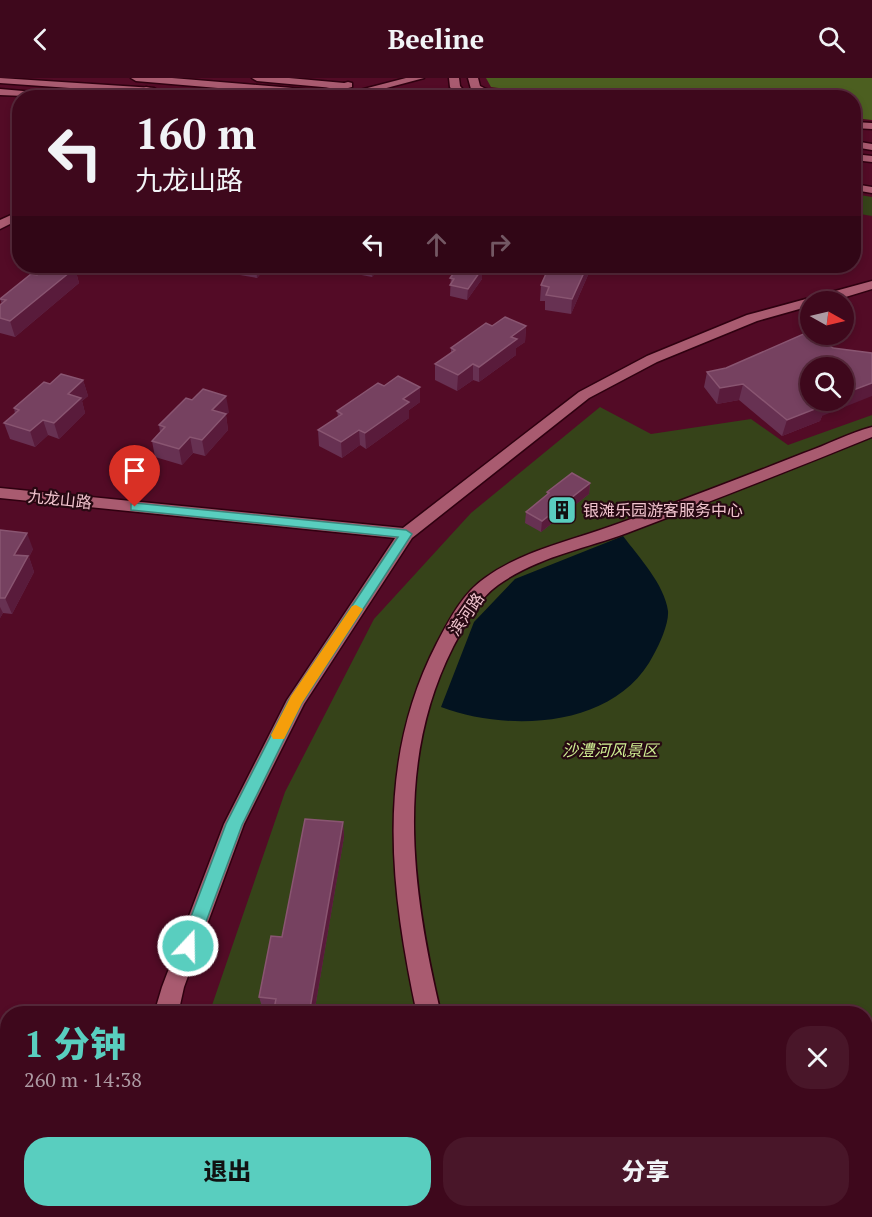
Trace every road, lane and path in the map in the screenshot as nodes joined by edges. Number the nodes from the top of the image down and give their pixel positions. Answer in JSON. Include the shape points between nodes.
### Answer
{"nodes":[{"id":1,"x":136,"y":78,"type":"edge"},
{"id":2,"x":257,"y":78,"type":"edge"},
{"id":3,"x":379,"y":78,"type":"edge"},
{"id":4,"x":419,"y":78,"type":"edge"},
{"id":5,"x":169,"y":79,"type":"edge"},
{"id":6,"x":0,"y":80,"type":"edge"},
{"id":7,"x":341,"y":89,"type":"edge"},
{"id":8,"x":146,"y":90,"type":"edge"},
{"id":9,"x":282,"y":90,"type":"edge"},
{"id":10,"x":872,"y":285,"type":"edge"},
{"id":11,"x":850,"y":291,"type":"edge"},
{"id":12,"x":800,"y":305,"type":"edge"},
{"id":13,"x":872,"y":432,"type":"edge"},
{"id":14,"x":0,"y":493,"type":"edge"},
{"id":15,"x":406,"y":534,"type":"junction"},
{"id":16,"x":168,"y":1006,"type":"edge"},
{"id":17,"x":427,"y":1006,"type":"edge"}],
"edges":[{"from":1,"to":5,"type":"street"},
{"from":2,"to":7,"type":"street"},
{"from":3,"to":7,"type":"street"},
{"from":4,"to":7,"type":"street"},
{"from":5,"to":9,"type":"street"},
{"from":6,"to":8,"type":"street"},
{"from":10,"to":11,"type":"street"},
{"from":12,"to":15,"type":"street","via":[[752,318],[652,359],[584,395]]},
{"from":13,"to":17,"type":"street","name":"滨河路","via":[[518,564],[489,582],[468,606],[442,649],[422,694],[407,755],[405,879]]},
{"from":14,"to":15,"type":"street","name":"九龙山路"},
{"from":15,"to":16,"type":"street","via":[[296,700],[249,793],[234,824]]}]}
